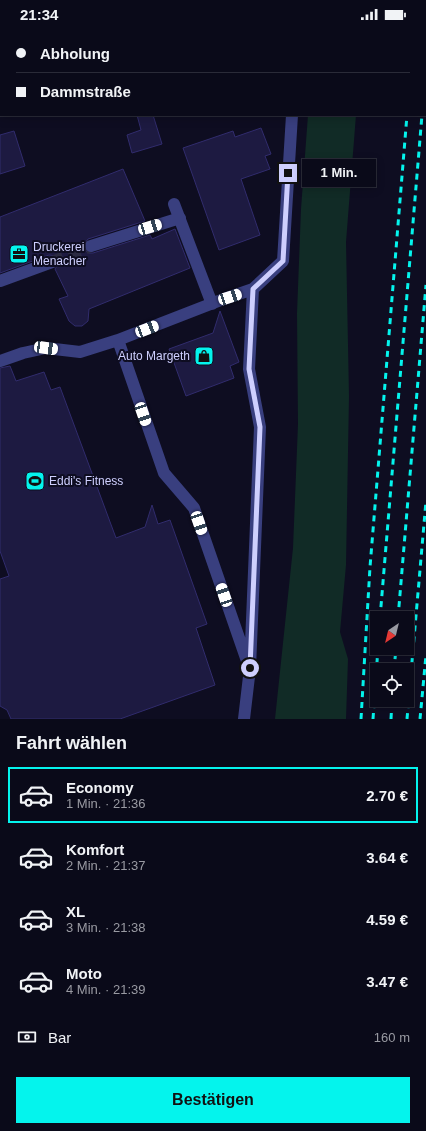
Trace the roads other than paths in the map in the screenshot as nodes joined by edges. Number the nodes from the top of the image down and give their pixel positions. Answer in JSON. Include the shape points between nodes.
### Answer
{"nodes":[{"id":1,"x":292,"y":116,"type":"edge"},
{"id":2,"x":174,"y":204,"type":"dead end"},
{"id":3,"x":180,"y":218,"type":"junction"},
{"id":4,"x":91,"y":246,"type":"tunnel mouth"},
{"id":5,"x":52,"y":262,"type":"tunnel mouth"},
{"id":6,"x":0,"y":281,"type":"edge"},
{"id":7,"x":253,"y":289,"type":"junction"},
{"id":8,"x":212,"y":304,"type":"junction"},
{"id":9,"x":118,"y":340,"type":"junction"},
{"id":10,"x":0,"y":362,"type":"edge"},
{"id":11,"x":250,"y":668,"type":"junction"},
{"id":12,"x":244,"y":719,"type":"edge"}],
"edges":[{"from":1,"to":7,"type":"street","via":[[283,261]]},
{"from":2,"to":3,"type":"street"},
{"from":3,"to":4,"type":"street"},
{"from":3,"to":8,"type":"street"},
{"from":5,"to":6,"type":"street"},
{"from":7,"to":8,"type":"street"},
{"from":7,"to":11,"type":"street","via":[[249,369],[260,427]]},
{"from":8,"to":9,"type":"street"},
{"from":9,"to":10,"type":"street","via":[[80,352],[46,348]]},
{"from":9,"to":11,"type":"street","via":[[164,473],[194,508]]},
{"from":11,"to":12,"type":"street"}]}
